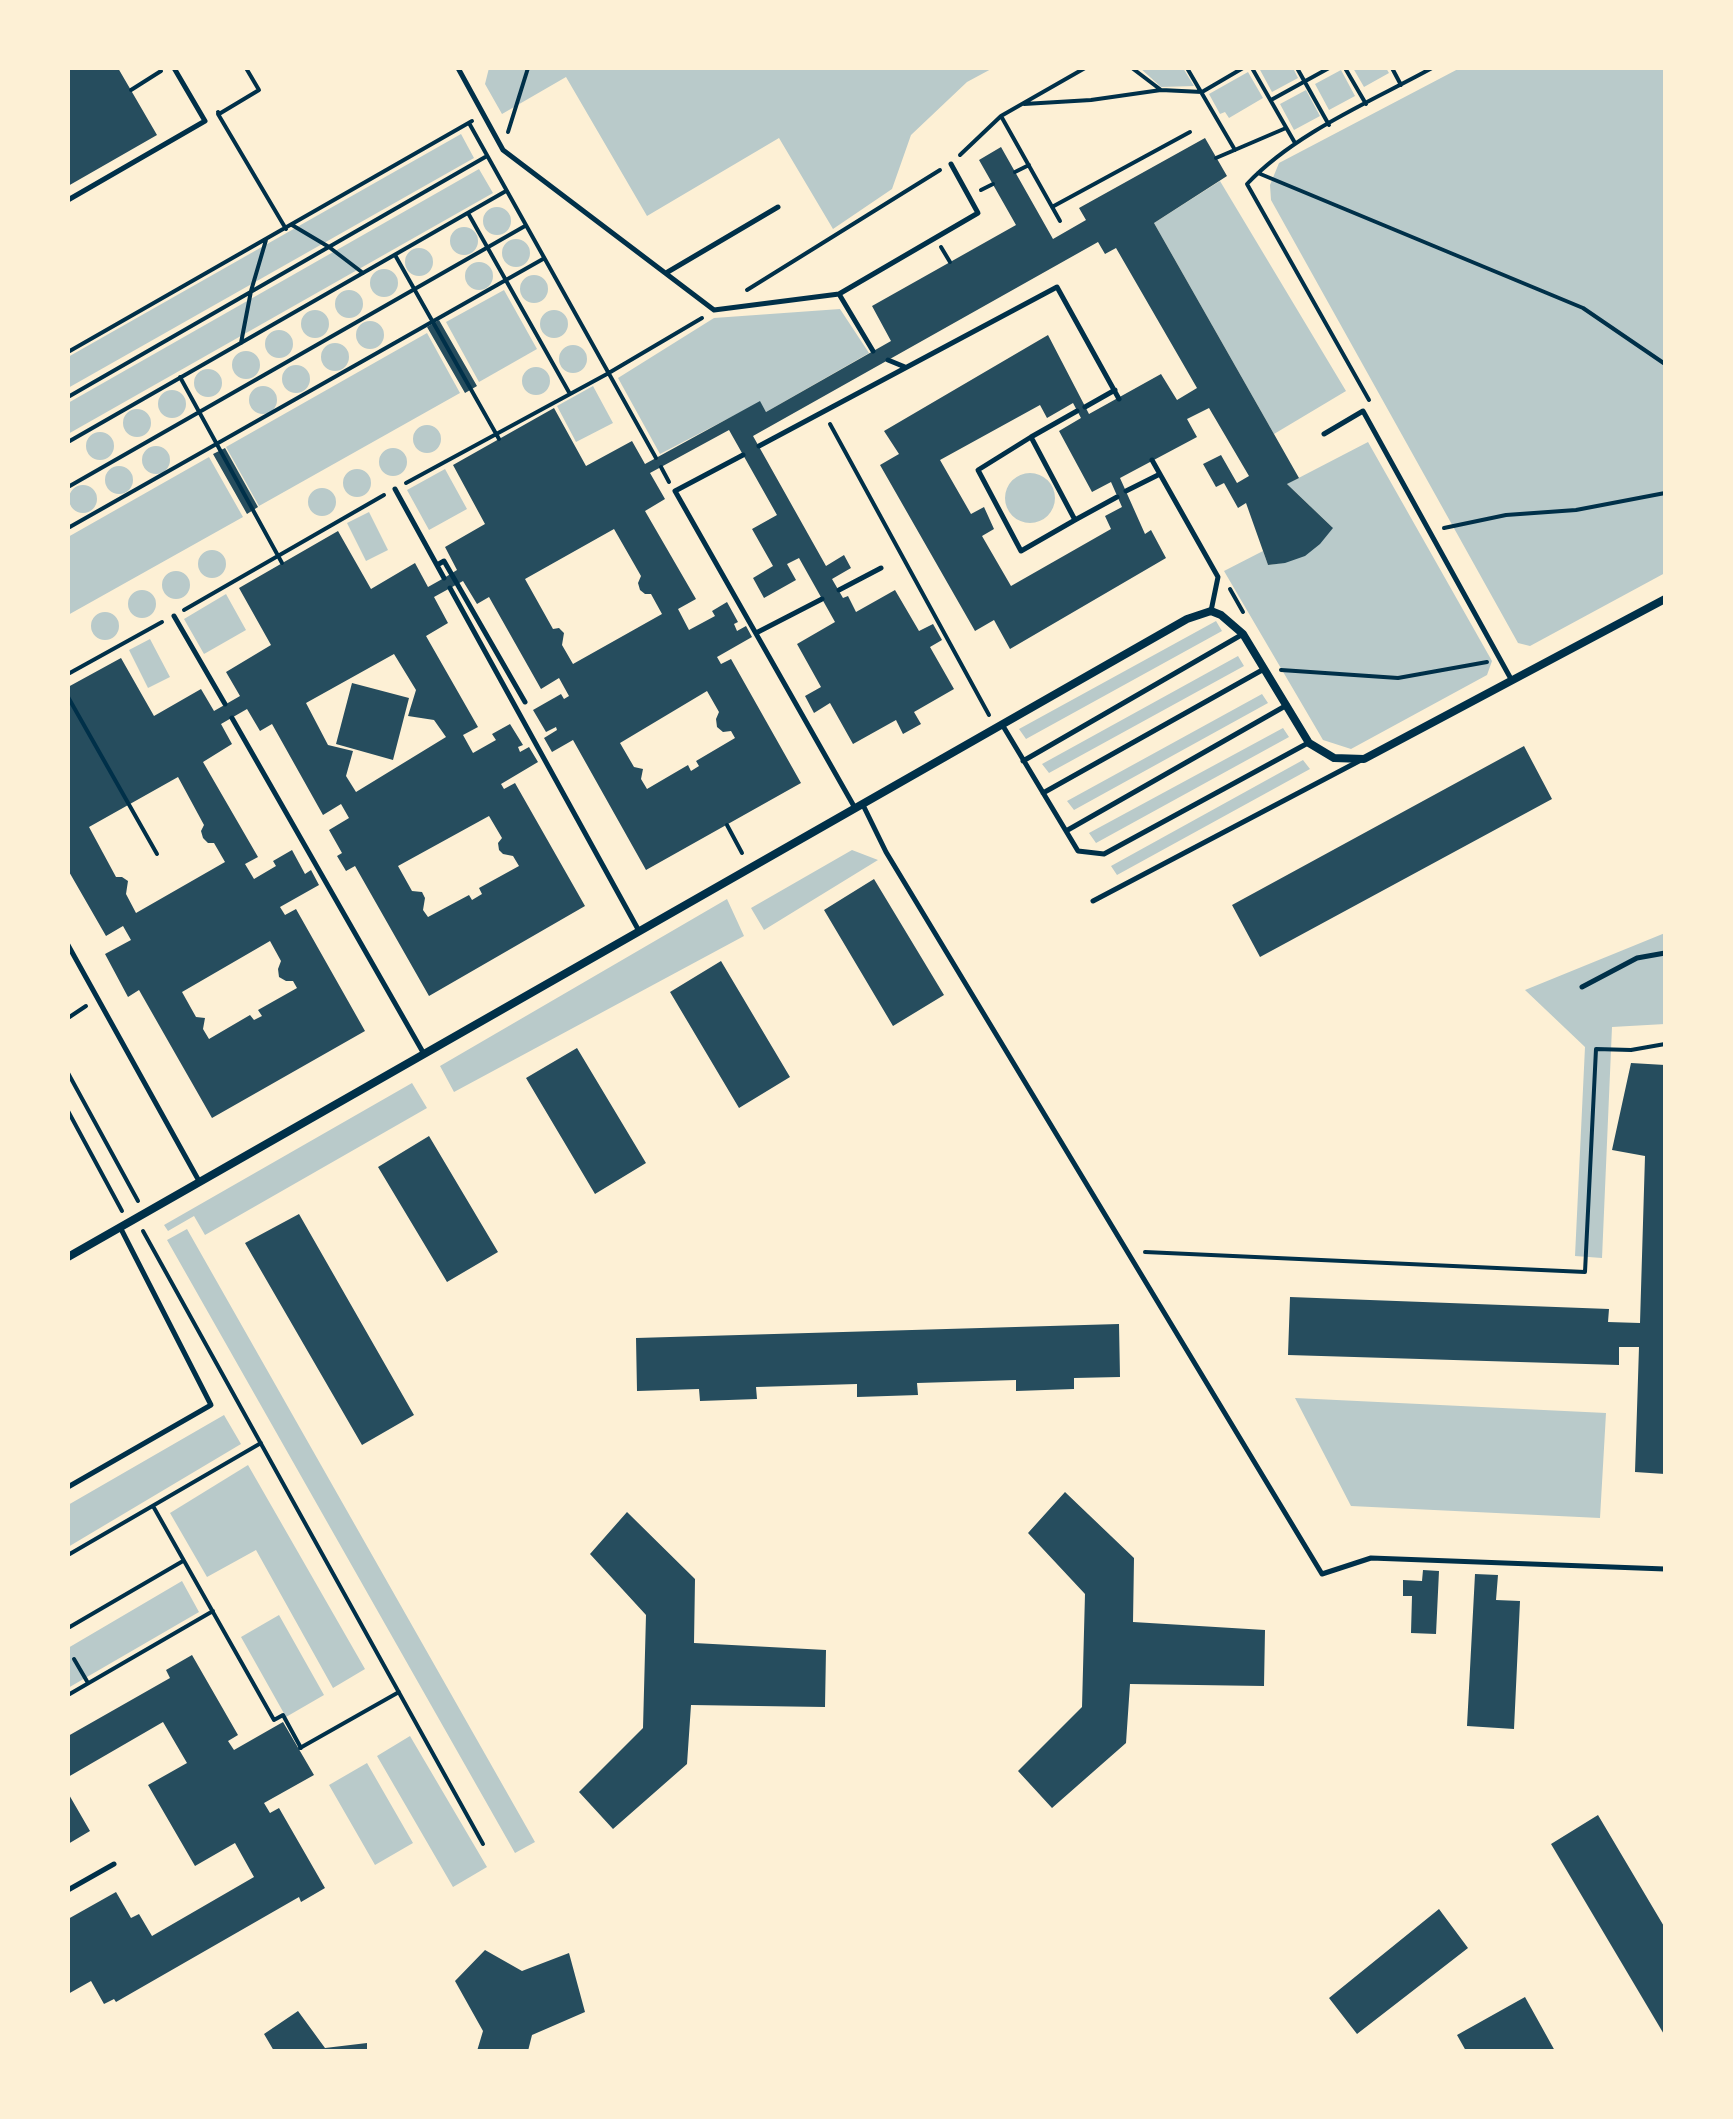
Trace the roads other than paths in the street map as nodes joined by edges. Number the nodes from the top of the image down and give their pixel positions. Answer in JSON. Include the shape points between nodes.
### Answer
{"nodes":[{"id":1,"x":174,"y":68,"type":"edge"},
{"id":2,"x":458,"y":68,"type":"edge"},
{"id":3,"x":951,"y":164,"type":"road end"},
{"id":4,"x":68,"y":200,"type":"edge"},
{"id":5,"x":778,"y":207,"type":"dead end"},
{"id":6,"x":666,"y":273,"type":"junction"},
{"id":7,"x":839,"y":294,"type":"junction"},
{"id":8,"x":873,"y":351,"type":"dead end"},
{"id":9,"x":888,"y":360,"type":"dead end"},
{"id":10,"x":906,"y":367,"type":"junction"},
{"id":11,"x":1115,"y":390,"type":"junction"},
{"id":12,"x":1119,"y":399,"type":"dead end"},
{"id":13,"x":1085,"y":407,"type":"dead end"},
{"id":14,"x":1077,"y":411,"type":"dead end"},
{"id":15,"x":1324,"y":434,"type":"dead end"},
{"id":16,"x":1031,"y":437,"type":"junction"},
{"id":17,"x":759,"y":446,"type":"dead end"},
{"id":18,"x":743,"y":455,"type":"dead end"},
{"id":19,"x":1152,"y":460,"type":"dead end"},
{"id":20,"x":1160,"y":474,"type":"junction"},
{"id":21,"x":395,"y":489,"type":"road end"},
{"id":22,"x":1126,"y":491,"type":"dead end"},
{"id":23,"x":1117,"y":497,"type":"dead end"},
{"id":24,"x":1075,"y":520,"type":"junction"},
{"id":25,"x":437,"y":565,"type":"junction"},
{"id":26,"x":881,"y":568,"type":"dead end"},
{"id":27,"x":444,"y":578,"type":"dead end"},
{"id":28,"x":450,"y":588,"type":"dead end"},
{"id":29,"x":839,"y":590,"type":"dead end"},
{"id":30,"x":822,"y":599,"type":"dead end"},
{"id":31,"x":1665,"y":599,"type":"edge"},
{"id":32,"x":1211,"y":611,"type":"junction"},
{"id":33,"x":174,"y":616,"type":"road end"},
{"id":34,"x":756,"y":633,"type":"junction"},
{"id":35,"x":1243,"y":634,"type":"junction"},
{"id":36,"x":1264,"y":669,"type":"junction"},
{"id":37,"x":1511,"y":679,"type":"junction"},
{"id":38,"x":525,"y":702,"type":"dead end"},
{"id":39,"x":225,"y":704,"type":"dead end"},
{"id":40,"x":1287,"y":705,"type":"junction"},
{"id":41,"x":232,"y":718,"type":"dead end"},
{"id":42,"x":1003,"y":726,"type":"junction"},
{"id":43,"x":1309,"y":743,"type":"junction"},
{"id":44,"x":1364,"y":759,"type":"junction"},
{"id":45,"x":1023,"y":761,"type":"junction"},
{"id":46,"x":1043,"y":793,"type":"junction"},
{"id":47,"x":859,"y":807,"type":"junction"},
{"id":48,"x":1066,"y":831,"type":"junction"},
{"id":49,"x":1093,"y":901,"type":"dead end"},
{"id":50,"x":639,"y":932,"type":"junction"},
{"id":51,"x":68,"y":945,"type":"edge"},
{"id":52,"x":1665,"y":953,"type":"edge"},
{"id":53,"x":1582,"y":987,"type":"dead end"},
{"id":54,"x":424,"y":1055,"type":"junction"},
{"id":55,"x":200,"y":1182,"type":"junction"},
{"id":56,"x":120,"y":1227,"type":"junction"},
{"id":57,"x":68,"y":1257,"type":"edge"},
{"id":58,"x":68,"y":1487,"type":"edge"},
{"id":59,"x":1665,"y":1569,"type":"edge"},
{"id":60,"x":114,"y":1864,"type":"dead end"},
{"id":61,"x":68,"y":1890,"type":"edge"}],
"edges":[{"from":1,"to":4,"type":"lane","via":[[205,121]]},
{"from":2,"to":6,"type":"lane","via":[[503,150]]},
{"from":3,"to":7,"type":"lane","via":[[978,213]]},
{"from":5,"to":6,"type":"lane"},
{"from":6,"to":7,"type":"lane","via":[[714,310]]},
{"from":7,"to":8,"type":"lane"},
{"from":9,"to":10,"type":"lane"},
{"from":10,"to":11,"type":"lane","via":[[1057,287]]},
{"from":10,"to":17,"type":"lane"},
{"from":11,"to":12,"type":"lane"},
{"from":11,"to":13,"type":"lane"},
{"from":14,"to":16,"type":"lane"},
{"from":15,"to":37,"type":"lane","via":[[1363,411]]},
{"from":16,"to":24,"type":"lane"},
{"from":16,"to":24,"type":"lane","via":[[978,470],[985,484],[1021,551]]},
{"from":18,"to":34,"type":"lane","via":[[675,491]]},
{"from":19,"to":20,"type":"lane"},
{"from":20,"to":22,"type":"lane"},
{"from":20,"to":32,"type":"lane","via":[[1218,577]]},
{"from":21,"to":25,"type":"lane"},
{"from":23,"to":24,"type":"lane"},
{"from":25,"to":27,"type":"lane"},
{"from":25,"to":38,"type":"lane","via":[[444,561]]},
{"from":26,"to":29,"type":"lane"},
{"from":28,"to":50,"type":"lane"},
{"from":30,"to":34,"type":"lane"},
{"from":31,"to":37,"type":"street"},
{"from":32,"to":35,"type":"street"},
{"from":32,"to":42,"type":"street","via":[[1187,619]]},
{"from":33,"to":39,"type":"lane"},
{"from":34,"to":47,"type":"lane"},
{"from":35,"to":36,"type":"street"},
{"from":35,"to":45,"type":"lane"},
{"from":36,"to":40,"type":"street"},
{"from":36,"to":46,"type":"lane"},
{"from":37,"to":44,"type":"street"},
{"from":40,"to":43,"type":"street"},
{"from":40,"to":48,"type":"lane"},
{"from":41,"to":54,"type":"lane"},
{"from":42,"to":45,"type":"lane"},
{"from":42,"to":47,"type":"street"},
{"from":43,"to":44,"type":"street","via":[[1334,758]]},
{"from":43,"to":48,"type":"lane","via":[[1104,854],[1078,851]]},
{"from":44,"to":49,"type":"lane"},
{"from":45,"to":46,"type":"lane"},
{"from":46,"to":48,"type":"lane"},
{"from":47,"to":50,"type":"street"},
{"from":47,"to":59,"type":"lane","via":[[1322,1574],[1371,1558]]},
{"from":50,"to":54,"type":"street"},
{"from":51,"to":55,"type":"lane"},
{"from":52,"to":53,"type":"lane","via":[[1637,958]]},
{"from":54,"to":55,"type":"street"},
{"from":55,"to":56,"type":"street"},
{"from":56,"to":57,"type":"street"},
{"from":56,"to":58,"type":"lane","via":[[211,1405]]},
{"from":60,"to":61,"type":"lane"}]}
